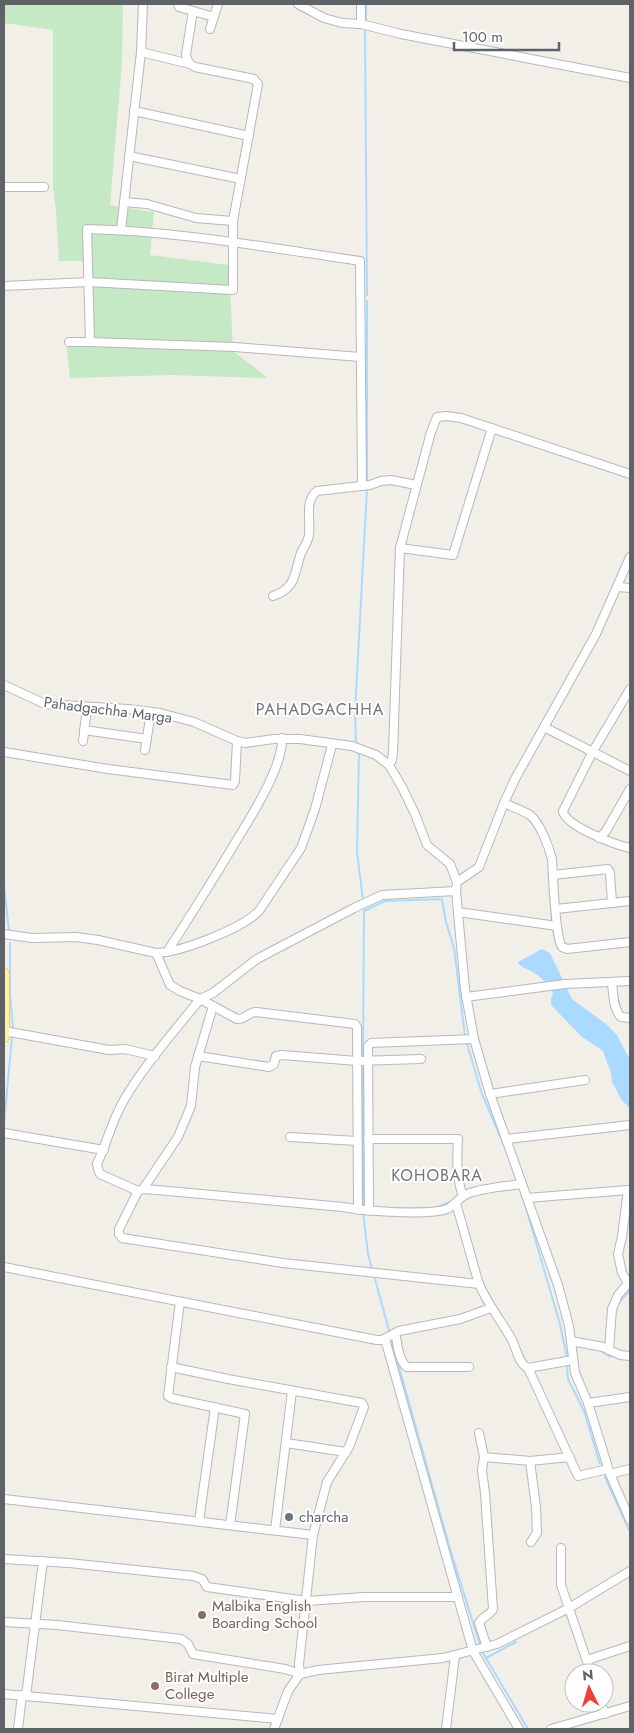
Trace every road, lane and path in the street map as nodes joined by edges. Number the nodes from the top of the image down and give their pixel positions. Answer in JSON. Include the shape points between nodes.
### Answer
{"nodes":[{"id":1,"x":143,"y":4,"type":"edge"},
{"id":2,"x":178,"y":4,"type":"edge"},
{"id":3,"x":218,"y":4,"type":"edge"},
{"id":4,"x":298,"y":4,"type":"edge"},
{"id":5,"x":361,"y":4,"type":"edge"},
{"id":6,"x":193,"y":11,"type":"junction"},
{"id":7,"x":214,"y":17,"type":"junction"},
{"id":8,"x":361,"y":24,"type":"junction"},
{"id":9,"x":210,"y":29,"type":"dead end"},
{"id":10,"x":141,"y":52,"type":"junction"},
{"id":11,"x":190,"y":64,"type":"junction"},
{"id":12,"x":630,"y":78,"type":"edge"},
{"id":13,"x":134,"y":111,"type":"junction"},
{"id":14,"x":249,"y":136,"type":"junction"},
{"id":15,"x":129,"y":156,"type":"junction"},
{"id":16,"x":241,"y":179,"type":"junction"},
{"id":17,"x":44,"y":186,"type":"dead end"},
{"id":18,"x":4,"y":188,"type":"edge"},
{"id":19,"x":124,"y":202,"type":"junction"},
{"id":20,"x":233,"y":221,"type":"junction"},
{"id":21,"x":121,"y":230,"type":"junction"},
{"id":22,"x":233,"y":242,"type":"junction"},
{"id":23,"x":89,"y":282,"type":"junction"},
{"id":24,"x":4,"y":286,"type":"edge"},
{"id":25,"x":69,"y":342,"type":"dead end"},
{"id":26,"x":90,"y":342,"type":"junction"},
{"id":27,"x":360,"y":358,"type":"junction"},
{"id":28,"x":492,"y":428,"type":"junction"},
{"id":29,"x":630,"y":474,"type":"edge"},
{"id":30,"x":416,"y":485,"type":"junction"},
{"id":31,"x":366,"y":486,"type":"junction"},
{"id":32,"x":400,"y":548,"type":"junction"},
{"id":33,"x":630,"y":557,"type":"edge"},
{"id":34,"x":618,"y":587,"type":"junction"},
{"id":35,"x":630,"y":588,"type":"edge"},
{"id":36,"x":273,"y":596,"type":"dead end"},
{"id":37,"x":4,"y":685,"type":"edge"},
{"id":38,"x":630,"y":689,"type":"edge"},
{"id":39,"x":87,"y":707,"type":"junction"},
{"id":40,"x":151,"y":712,"type":"junction"},
{"id":41,"x":544,"y":726,"type":"junction"},
{"id":42,"x":84,"y":730,"type":"junction"},
{"id":43,"x":282,"y":738,"type":"junction"},
{"id":44,"x":147,"y":739,"type":"junction"},
{"id":45,"x":83,"y":741,"type":"dead end"},
{"id":46,"x":237,"y":741,"type":"junction"},
{"id":47,"x":332,"y":745,"type":"junction"},
{"id":48,"x":145,"y":750,"type":"dead end"},
{"id":49,"x":593,"y":751,"type":"junction"},
{"id":50,"x":4,"y":752,"type":"edge"},
{"id":51,"x":389,"y":765,"type":"junction"},
{"id":52,"x":630,"y":771,"type":"edge"},
{"id":53,"x":630,"y":789,"type":"edge"},
{"id":54,"x":504,"y":803,"type":"junction"},
{"id":55,"x":599,"y":838,"type":"junction"},
{"id":56,"x":630,"y":848,"type":"edge"},
{"id":57,"x":553,"y":875,"type":"junction"},
{"id":58,"x":457,"y":882,"type":"junction"},
{"id":59,"x":456,"y":891,"type":"junction"},
{"id":60,"x":630,"y":901,"type":"edge"},
{"id":61,"x":612,"y":903,"type":"junction"},
{"id":62,"x":556,"y":909,"type":"junction"},
{"id":63,"x":458,"y":912,"type":"junction"},
{"id":64,"x":557,"y":926,"type":"junction"},
{"id":65,"x":4,"y":934,"type":"edge"},
{"id":66,"x":630,"y":942,"type":"edge"},
{"id":67,"x":167,"y":952,"type":"junction"},
{"id":68,"x":156,"y":953,"type":"junction"},
{"id":69,"x":4,"y":974,"type":"edge"},
{"id":70,"x":630,"y":981,"type":"edge"},
{"id":71,"x":612,"y":982,"type":"junction"},
{"id":72,"x":466,"y":997,"type":"junction"},
{"id":73,"x":200,"y":999,"type":"junction"},
{"id":74,"x":213,"y":1006,"type":"junction"},
{"id":75,"x":630,"y":1018,"type":"edge"},
{"id":76,"x":4,"y":1031,"type":"edge"},
{"id":77,"x":4,"y":1036,"type":"edge"},
{"id":78,"x":474,"y":1039,"type":"junction"},
{"id":79,"x":155,"y":1056,"type":"junction"},
{"id":80,"x":198,"y":1056,"type":"junction"},
{"id":81,"x":421,"y":1059,"type":"dead end"},
{"id":82,"x":357,"y":1061,"type":"junction"},
{"id":83,"x":367,"y":1061,"type":"junction"},
{"id":84,"x":585,"y":1080,"type":"dead end"},
{"id":85,"x":490,"y":1094,"type":"junction"},
{"id":86,"x":630,"y":1125,"type":"edge"},
{"id":87,"x":4,"y":1133,"type":"edge"},
{"id":88,"x":290,"y":1137,"type":"dead end"},
{"id":89,"x":368,"y":1139,"type":"junction"},
{"id":90,"x":507,"y":1139,"type":"junction"},
{"id":91,"x":358,"y":1141,"type":"junction"},
{"id":92,"x":104,"y":1150,"type":"junction"},
{"id":93,"x":522,"y":1184,"type":"junction"},
{"id":94,"x":141,"y":1190,"type":"junction"},
{"id":95,"x":463,"y":1196,"type":"junction"},
{"id":96,"x":527,"y":1198,"type":"junction"},
{"id":97,"x":456,"y":1203,"type":"junction"},
{"id":98,"x":358,"y":1210,"type":"junction"},
{"id":99,"x":369,"y":1211,"type":"junction"},
{"id":100,"x":4,"y":1266,"type":"edge"},
{"id":101,"x":629,"y":1282,"type":"edge"},
{"id":102,"x":479,"y":1284,"type":"junction"},
{"id":103,"x":180,"y":1302,"type":"junction"},
{"id":104,"x":492,"y":1308,"type":"junction"},
{"id":105,"x":395,"y":1334,"type":"junction"},
{"id":106,"x":385,"y":1339,"type":"junction"},
{"id":107,"x":570,"y":1341,"type":"junction"},
{"id":108,"x":609,"y":1350,"type":"junction"},
{"id":109,"x":630,"y":1356,"type":"edge"},
{"id":110,"x":573,"y":1360,"type":"junction"},
{"id":111,"x":171,"y":1367,"type":"junction"},
{"id":112,"x":469,"y":1368,"type":"dead end"},
{"id":113,"x":528,"y":1368,"type":"junction"},
{"id":114,"x":292,"y":1391,"type":"junction"},
{"id":115,"x":630,"y":1397,"type":"edge"},
{"id":116,"x":588,"y":1402,"type":"junction"},
{"id":117,"x":215,"y":1407,"type":"junction"},
{"id":118,"x":480,"y":1433,"type":"dead end"},
{"id":119,"x":286,"y":1443,"type":"junction"},
{"id":120,"x":346,"y":1452,"type":"junction"},
{"id":121,"x":484,"y":1457,"type":"junction"},
{"id":122,"x":570,"y":1458,"type":"junction"},
{"id":123,"x":530,"y":1461,"type":"junction"},
{"id":124,"x":630,"y":1469,"type":"edge"},
{"id":125,"x":609,"y":1472,"type":"junction"},
{"id":126,"x":4,"y":1499,"type":"edge"},
{"id":127,"x":629,"y":1516,"type":"edge"},
{"id":128,"x":199,"y":1521,"type":"junction"},
{"id":129,"x":230,"y":1525,"type":"junction"},
{"id":130,"x":275,"y":1530,"type":"junction"},
{"id":131,"x":313,"y":1534,"type":"junction"},
{"id":132,"x":531,"y":1542,"type":"dead end"},
{"id":133,"x":561,"y":1548,"type":"dead end"},
{"id":134,"x":4,"y":1559,"type":"edge"},
{"id":135,"x":43,"y":1561,"type":"junction"},
{"id":136,"x":630,"y":1571,"type":"edge"},
{"id":137,"x":458,"y":1597,"type":"junction"},
{"id":138,"x":307,"y":1601,"type":"junction"},
{"id":139,"x":569,"y":1608,"type":"junction"},
{"id":140,"x":4,"y":1622,"type":"edge"},
{"id":141,"x":36,"y":1624,"type":"junction"},
{"id":142,"x":630,"y":1646,"type":"edge"},
{"id":143,"x":487,"y":1648,"type":"junction"},
{"id":144,"x":473,"y":1651,"type":"junction"},
{"id":145,"x":455,"y":1656,"type":"junction"},
{"id":146,"x":587,"y":1660,"type":"junction"},
{"id":147,"x":588,"y":1663,"type":"edge"},
{"id":148,"x":300,"y":1674,"type":"junction"},
{"id":149,"x":4,"y":1694,"type":"edge"},
{"id":150,"x":24,"y":1696,"type":"junction"},
{"id":151,"x":630,"y":1706,"type":"edge"},
{"id":152,"x":605,"y":1714,"type":"joint"},
{"id":153,"x":278,"y":1719,"type":"junction"},
{"id":154,"x":18,"y":1729,"type":"edge"},
{"id":155,"x":274,"y":1729,"type":"edge"},
{"id":156,"x":446,"y":1729,"type":"edge"},
{"id":157,"x":520,"y":1729,"type":"edge"},
{"id":158,"x":551,"y":1729,"type":"edge"}],
"edges":[{"from":1,"to":10,"type":"street"},
{"from":2,"to":6,"type":"street"},
{"from":3,"to":7,"type":"street"},
{"from":4,"to":8,"type":"street","via":[[342,24]]},
{"from":5,"to":8,"type":"street"},
{"from":6,"to":7,"type":"street"},
{"from":6,"to":11,"type":"street","via":[[186,54]]},
{"from":7,"to":9,"type":"street"},
{"from":8,"to":12,"type":"street"},
{"from":10,"to":11,"type":"street"},
{"from":10,"to":13,"type":"street"},
{"from":11,"to":14,"type":"street","via":[[257,81]]},
{"from":13,"to":14,"type":"street"},
{"from":13,"to":15,"type":"street"},
{"from":14,"to":16,"type":"street"},
{"from":15,"to":16,"type":"street"},
{"from":15,"to":19,"type":"street"},
{"from":16,"to":20,"type":"street"},
{"from":17,"to":18,"type":"street"},
{"from":19,"to":20,"type":"street","via":[[147,204],[196,218]]},
{"from":19,"to":21,"type":"street"},
{"from":20,"to":22,"type":"street"},
{"from":21,"to":22,"type":"street"},
{"from":21,"to":23,"type":"street","via":[[87,229]]},
{"from":22,"to":23,"type":"street","via":[[233,290]]},
{"from":22,"to":27,"type":"street","via":[[360,261]]},
{"from":23,"to":24,"type":"street"},
{"from":23,"to":26,"type":"street"},
{"from":25,"to":26,"type":"street"},
{"from":26,"to":27,"type":"street","via":[[236,348]]},
{"from":27,"to":31,"type":"street"},
{"from":28,"to":29,"type":"street"},
{"from":28,"to":30,"type":"street","via":[[461,418],[437,417]]},
{"from":28,"to":32,"type":"street","via":[[453,555]]},
{"from":30,"to":31,"type":"street","via":[[381,480]]},
{"from":30,"to":32,"type":"street"},
{"from":31,"to":36,"type":"street","via":[[314,493],[309,534],[295,577],[290,585]]},
{"from":32,"to":51,"type":"street","via":[[393,752]]},
{"from":33,"to":34,"type":"street"},
{"from":34,"to":35,"type":"street"},
{"from":34,"to":41,"type":"street","via":[[580,665]]},
{"from":37,"to":39,"type":"street","name":"Pahadgachha Marga","via":[[45,704]]},
{"from":38,"to":49,"type":"street"},
{"from":39,"to":40,"type":"street","name":"Pahadgachha Marga"},
{"from":39,"to":42,"type":"street"},
{"from":40,"to":44,"type":"street"},
{"from":40,"to":46,"type":"street","name":"Pahadgachha Marga","via":[[194,722]]},
{"from":41,"to":49,"type":"street"},
{"from":41,"to":54,"type":"street"},
{"from":42,"to":44,"type":"street"},
{"from":42,"to":45,"type":"street"},
{"from":43,"to":46,"type":"street","name":"Pahadgachha Marga","via":[[245,743]]},
{"from":43,"to":47,"type":"street","name":"Pahadgachha Marga"},
{"from":43,"to":67,"type":"street","via":[[277,764],[257,807]]},
{"from":44,"to":48,"type":"street"},
{"from":46,"to":50,"type":"street","via":[[233,784]]},
{"from":47,"to":51,"type":"street","name":"Pahadgachha Marga","via":[[365,750]]},
{"from":47,"to":67,"type":"street","via":[[301,848],[259,911],[251,918],[199,942]]},
{"from":49,"to":52,"type":"street"},
{"from":49,"to":55,"type":"street","via":[[563,811],[566,817]]},
{"from":51,"to":58,"type":"street","name":"Pahadgachha Marga","via":[[415,814],[426,845],[450,864]]},
{"from":53,"to":55,"type":"street"},
{"from":54,"to":57,"type":"street","via":[[534,820],[549,850]]},
{"from":54,"to":58,"type":"street","via":[[479,867]]},
{"from":55,"to":56,"type":"street"},
{"from":57,"to":61,"type":"street","via":[[608,869]]},
{"from":57,"to":62,"type":"street"},
{"from":58,"to":59,"type":"street"},
{"from":59,"to":63,"type":"street"},
{"from":59,"to":73,"type":"street","via":[[382,895],[257,960]]},
{"from":60,"to":61,"type":"street"},
{"from":61,"to":62,"type":"street"},
{"from":62,"to":64,"type":"street"},
{"from":63,"to":64,"type":"street"},
{"from":63,"to":72,"type":"street"},
{"from":64,"to":66,"type":"street","via":[[559,943],[564,949]]},
{"from":65,"to":68,"type":"street","via":[[98,940]]},
{"from":67,"to":68,"type":"street"},
{"from":68,"to":73,"type":"street","via":[[170,985]]},
{"from":69,"to":76,"type":"main road"},
{"from":70,"to":71,"type":"street"},
{"from":71,"to":72,"type":"street","via":[[565,984]]},
{"from":71,"to":75,"type":"street","via":[[618,1015]]},
{"from":72,"to":78,"type":"street"},
{"from":73,"to":74,"type":"street"},
{"from":73,"to":79,"type":"street"},
{"from":74,"to":80,"type":"street"},
{"from":74,"to":82,"type":"street","via":[[240,1019],[256,1012],[355,1024]]},
{"from":76,"to":77,"type":"main road"},
{"from":76,"to":79,"type":"street"},
{"from":78,"to":83,"type":"street","via":[[370,1044]]},
{"from":78,"to":85,"type":"street"},
{"from":79,"to":92,"type":"street","via":[[116,1114]]},
{"from":80,"to":82,"type":"street","via":[[269,1067],[274,1064],[276,1056],[282,1054]]},
{"from":80,"to":94,"type":"street","via":[[191,1106],[178,1137]]},
{"from":81,"to":83,"type":"street"},
{"from":82,"to":83,"type":"street"},
{"from":82,"to":91,"type":"street"},
{"from":83,"to":89,"type":"street"},
{"from":84,"to":85,"type":"street"},
{"from":85,"to":90,"type":"street"},
{"from":86,"to":90,"type":"street"},
{"from":87,"to":92,"type":"street"},
{"from":88,"to":91,"type":"street"},
{"from":89,"to":95,"type":"street","via":[[458,1139],[457,1163]]},
{"from":89,"to":99,"type":"street"},
{"from":90,"to":93,"type":"street"},
{"from":91,"to":98,"type":"street"},
{"from":92,"to":94,"type":"street","via":[[97,1164],[100,1174]]},
{"from":93,"to":95,"type":"street"},
{"from":93,"to":96,"type":"street"},
{"from":94,"to":98,"type":"street"},
{"from":94,"to":102,"type":"street","via":[[119,1229],[122,1238],[282,1263]]},
{"from":95,"to":97,"type":"street"},
{"from":96,"to":101,"type":"street","via":[[628,1190],[618,1254],[622,1274]]},
{"from":96,"to":107,"type":"street","via":[[558,1285]]},
{"from":97,"to":99,"type":"street","via":[[448,1209],[436,1211]]},
{"from":97,"to":102,"type":"street"},
{"from":98,"to":99,"type":"street"},
{"from":100,"to":103,"type":"street"},
{"from":101,"to":108,"type":"street","via":[[612,1308]]},
{"from":102,"to":104,"type":"street"},
{"from":103,"to":106,"type":"street"},
{"from":103,"to":111,"type":"street"},
{"from":104,"to":105,"type":"street"},
{"from":104,"to":113,"type":"street","via":[[512,1340],[522,1364]]},
{"from":105,"to":106,"type":"street"},
{"from":105,"to":112,"type":"street","via":[[407,1368]]},
{"from":106,"to":137,"type":"street"},
{"from":107,"to":108,"type":"street"},
{"from":107,"to":110,"type":"street"},
{"from":108,"to":109,"type":"street"},
{"from":110,"to":113,"type":"street"},
{"from":110,"to":116,"type":"street"},
{"from":111,"to":114,"type":"street"},
{"from":111,"to":117,"type":"street","via":[[169,1397]]},
{"from":113,"to":122,"type":"street"},
{"from":114,"to":119,"type":"street"},
{"from":114,"to":120,"type":"street","via":[[362,1403],[364,1410]]},
{"from":115,"to":116,"type":"street"},
{"from":116,"to":125,"type":"street"},
{"from":117,"to":128,"type":"street"},
{"from":117,"to":129,"type":"street","via":[[245,1414]]},
{"from":118,"to":121,"type":"street"},
{"from":119,"to":120,"type":"street"},
{"from":119,"to":130,"type":"street"},
{"from":120,"to":131,"type":"street","via":[[328,1482]]},
{"from":121,"to":123,"type":"street"},
{"from":121,"to":143,"type":"street","via":[[482,1470],[493,1609],[479,1623]]},
{"from":122,"to":123,"type":"street"},
{"from":122,"to":125,"type":"street","via":[[578,1476]]},
{"from":123,"to":132,"type":"street","via":[[537,1533]]},
{"from":124,"to":125,"type":"street"},
{"from":125,"to":127,"type":"street"},
{"from":126,"to":128,"type":"street"},
{"from":128,"to":129,"type":"street"},
{"from":129,"to":130,"type":"street"},
{"from":130,"to":131,"type":"street"},
{"from":131,"to":138,"type":"street"},
{"from":133,"to":139,"type":"street","via":[[561,1586]]},
{"from":134,"to":135,"type":"street"},
{"from":135,"to":138,"type":"street","via":[[193,1576],[202,1579],[207,1587]]},
{"from":135,"to":141,"type":"street"},
{"from":136,"to":139,"type":"street"},
{"from":137,"to":138,"type":"street"},
{"from":137,"to":144,"type":"street"},
{"from":138,"to":148,"type":"street"},
{"from":139,"to":143,"type":"street"},
{"from":139,"to":146,"type":"street"},
{"from":140,"to":141,"type":"street"},
{"from":141,"to":148,"type":"street","via":[[182,1639],[193,1654]]},
{"from":141,"to":150,"type":"street"},
{"from":142,"to":146,"type":"street"},
{"from":143,"to":144,"type":"street"},
{"from":144,"to":145,"type":"street"},
{"from":144,"to":157,"type":"street"},
{"from":145,"to":148,"type":"street"},
{"from":145,"to":156,"type":"street"},
{"from":146,"to":147,"type":"street"},
{"from":148,"to":153,"type":"street","via":[[288,1691]]},
{"from":149,"to":150,"type":"street"},
{"from":150,"to":153,"type":"street"},
{"from":150,"to":154,"type":"street"},
{"from":151,"to":152,"type":"street"},
{"from":152,"to":158,"type":"street"},
{"from":153,"to":155,"type":"street"}]}
